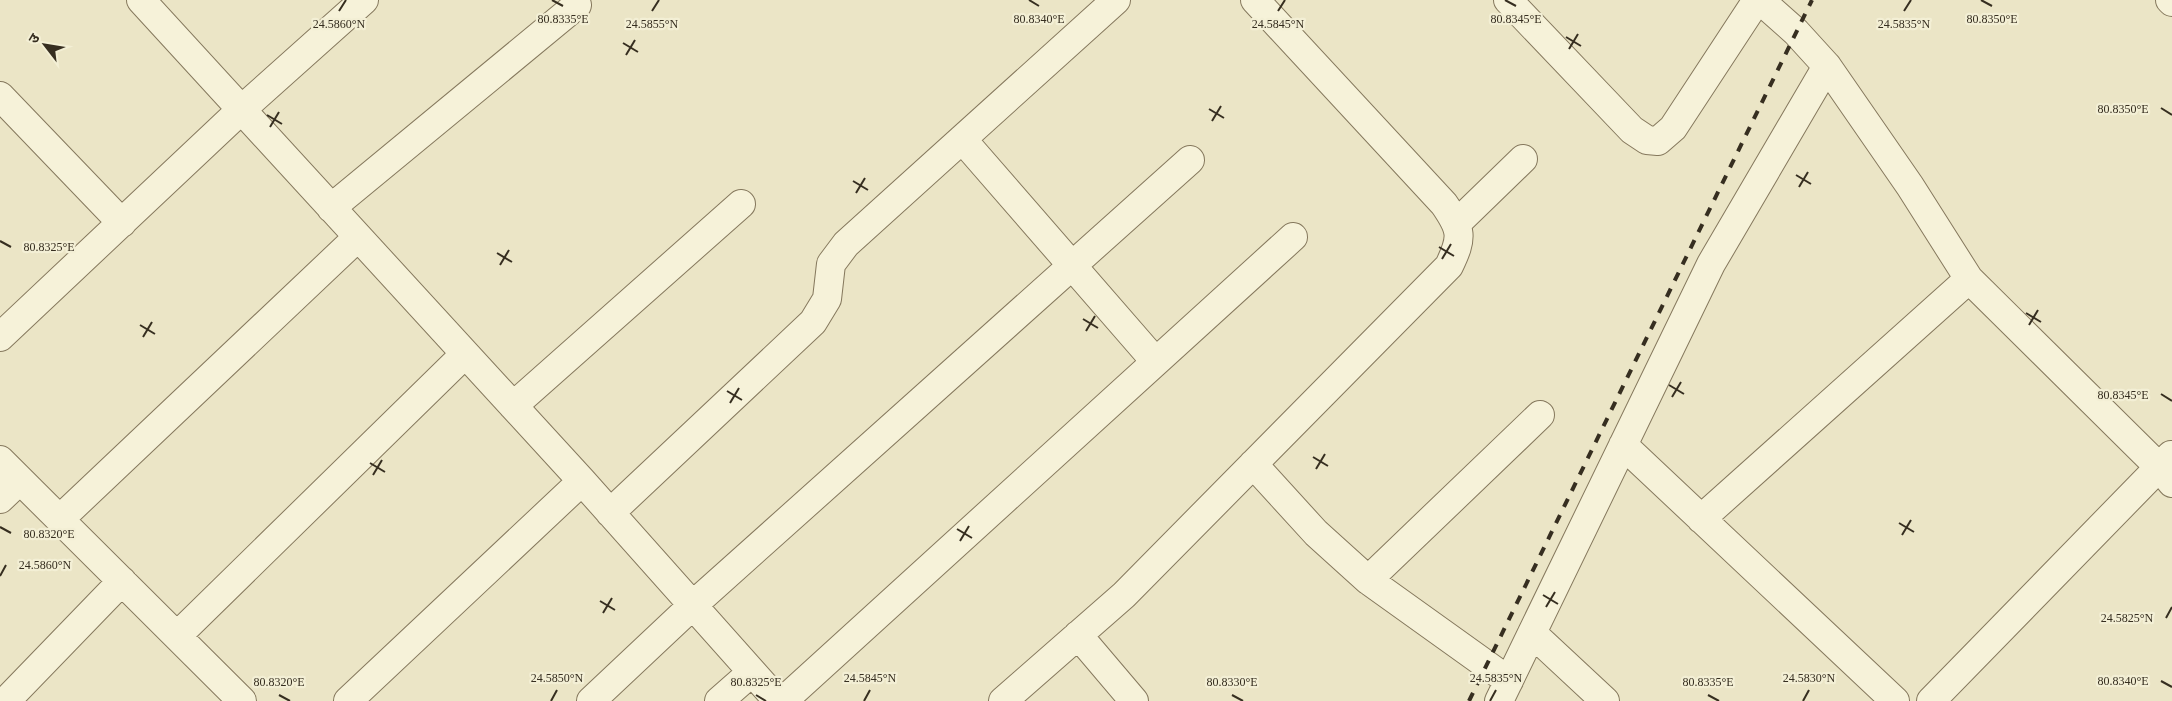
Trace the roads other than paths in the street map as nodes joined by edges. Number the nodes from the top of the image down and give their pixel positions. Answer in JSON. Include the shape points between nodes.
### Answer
{"nodes":[{"id":1,"x":140,"y":0,"type":"edge"},
{"id":2,"x":364,"y":0,"type":"edge"},
{"id":3,"x":1116,"y":0,"type":"edge"},
{"id":4,"x":1255,"y":0,"type":"edge"},
{"id":5,"x":1508,"y":0,"type":"edge"},
{"id":6,"x":1759,"y":0,"type":"edge"},
{"id":7,"x":577,"y":5,"type":"dead end"},
{"id":8,"x":1827,"y":66,"type":"junction"},
{"id":9,"x":0,"y":96,"type":"edge"},
{"id":10,"x":241,"y":110,"type":"junction"},
{"id":11,"x":962,"y":139,"type":"junction"},
{"id":12,"x":1523,"y":159,"type":"dead end"},
{"id":13,"x":1190,"y":160,"type":"dead end"},
{"id":14,"x":741,"y":204,"type":"dead end"},
{"id":15,"x":331,"y":208,"type":"junction"},
{"id":16,"x":122,"y":223,"type":"junction"},
{"id":17,"x":1457,"y":223,"type":"junction"},
{"id":18,"x":358,"y":237,"type":"junction"},
{"id":19,"x":1293,"y":237,"type":"dead end"},
{"id":20,"x":1072,"y":265,"type":"junction"},
{"id":21,"x":1970,"y":278,"type":"junction"},
{"id":22,"x":0,"y":337,"type":"edge"},
{"id":23,"x":465,"y":354,"type":"junction"},
{"id":24,"x":1155,"y":361,"type":"junction"},
{"id":25,"x":513,"y":406,"type":"junction"},
{"id":26,"x":1540,"y":414,"type":"dead end"},
{"id":27,"x":1623,"y":445,"type":"junction"},
{"id":28,"x":0,"y":460,"type":"edge"},
{"id":29,"x":1253,"y":464,"type":"junction"},
{"id":30,"x":2168,"y":468,"type":"edge"},
{"id":31,"x":20,"y":480,"type":"junction"},
{"id":32,"x":582,"y":481,"type":"junction"},
{"id":33,"x":0,"y":499,"type":"edge"},
{"id":34,"x":610,"y":513,"type":"junction"},
{"id":35,"x":60,"y":519,"type":"junction"},
{"id":36,"x":1702,"y":519,"type":"junction"},
{"id":37,"x":1368,"y":580,"type":"junction"},
{"id":38,"x":122,"y":581,"type":"junction"},
{"id":39,"x":693,"y":605,"type":"junction"},
{"id":40,"x":1532,"y":633,"type":"junction"},
{"id":41,"x":177,"y":636,"type":"junction"},
{"id":42,"x":1078,"y":636,"type":"junction"},
{"id":43,"x":752,"y":672,"type":"junction"},
{"id":44,"x":1504,"y":691,"type":"edge"},
{"id":45,"x":6,"y":701,"type":"edge"},
{"id":46,"x":242,"y":701,"type":"edge"},
{"id":47,"x":348,"y":701,"type":"edge"},
{"id":48,"x":591,"y":701,"type":"edge"},
{"id":49,"x":719,"y":701,"type":"edge"},
{"id":50,"x":778,"y":701,"type":"edge"},
{"id":51,"x":783,"y":701,"type":"edge"},
{"id":52,"x":1003,"y":701,"type":"edge"},
{"id":53,"x":1134,"y":701,"type":"edge"},
{"id":54,"x":1606,"y":701,"type":"edge"},
{"id":55,"x":1895,"y":701,"type":"edge"},
{"id":56,"x":1932,"y":701,"type":"edge"}],
"edges":[{"from":1,"to":10,"type":"street"},
{"from":2,"to":10,"type":"street"},
{"from":3,"to":11,"type":"street"},
{"from":4,"to":17,"type":"street","via":[[1444,204]]},
{"from":5,"to":6,"type":"street","via":[[1632,130],[1647,140],[1658,141],[1673,128]]},
{"from":6,"to":8,"type":"street","via":[[1796,32]]},
{"from":7,"to":15,"type":"street"},
{"from":8,"to":21,"type":"street"},
{"from":8,"to":27,"type":"street","via":[[1711,264]]},
{"from":9,"to":16,"type":"street"},
{"from":10,"to":15,"type":"street"},
{"from":10,"to":16,"type":"street"},
{"from":11,"to":20,"type":"street"},
{"from":11,"to":34,"type":"street","via":[[836,255],[831,264],[827,299],[812,322]]},
{"from":12,"to":17,"type":"street"},
{"from":13,"to":20,"type":"street"},
{"from":14,"to":25,"type":"street"},
{"from":15,"to":18,"type":"street"},
{"from":16,"to":22,"type":"street"},
{"from":17,"to":29,"type":"street","via":[[1459,245],[1449,266]]},
{"from":18,"to":23,"type":"street"},
{"from":18,"to":35,"type":"street"},
{"from":19,"to":24,"type":"street"},
{"from":20,"to":24,"type":"street"},
{"from":20,"to":39,"type":"street"},
{"from":21,"to":30,"type":"street"},
{"from":21,"to":36,"type":"street"},
{"from":23,"to":25,"type":"street"},
{"from":23,"to":41,"type":"street"},
{"from":24,"to":51,"type":"street"},
{"from":25,"to":32,"type":"street"},
{"from":26,"to":37,"type":"street"},
{"from":27,"to":36,"type":"street"},
{"from":27,"to":40,"type":"street"},
{"from":28,"to":31,"type":"street"},
{"from":29,"to":37,"type":"street","via":[[1316,533]]},
{"from":29,"to":42,"type":"street","via":[[1124,595]]},
{"from":30,"to":56,"type":"street"},
{"from":31,"to":33,"type":"street"},
{"from":31,"to":35,"type":"street"},
{"from":32,"to":34,"type":"street"},
{"from":32,"to":47,"type":"street"},
{"from":34,"to":39,"type":"street"},
{"from":35,"to":38,"type":"street"},
{"from":36,"to":55,"type":"street"},
{"from":37,"to":44,"type":"street"},
{"from":38,"to":41,"type":"street"},
{"from":38,"to":45,"type":"street"},
{"from":39,"to":43,"type":"street"},
{"from":39,"to":48,"type":"street"},
{"from":40,"to":44,"type":"street"},
{"from":40,"to":54,"type":"street"},
{"from":41,"to":46,"type":"street"},
{"from":42,"to":52,"type":"street"},
{"from":42,"to":53,"type":"street"},
{"from":43,"to":49,"type":"street"},
{"from":43,"to":50,"type":"street"}]}
